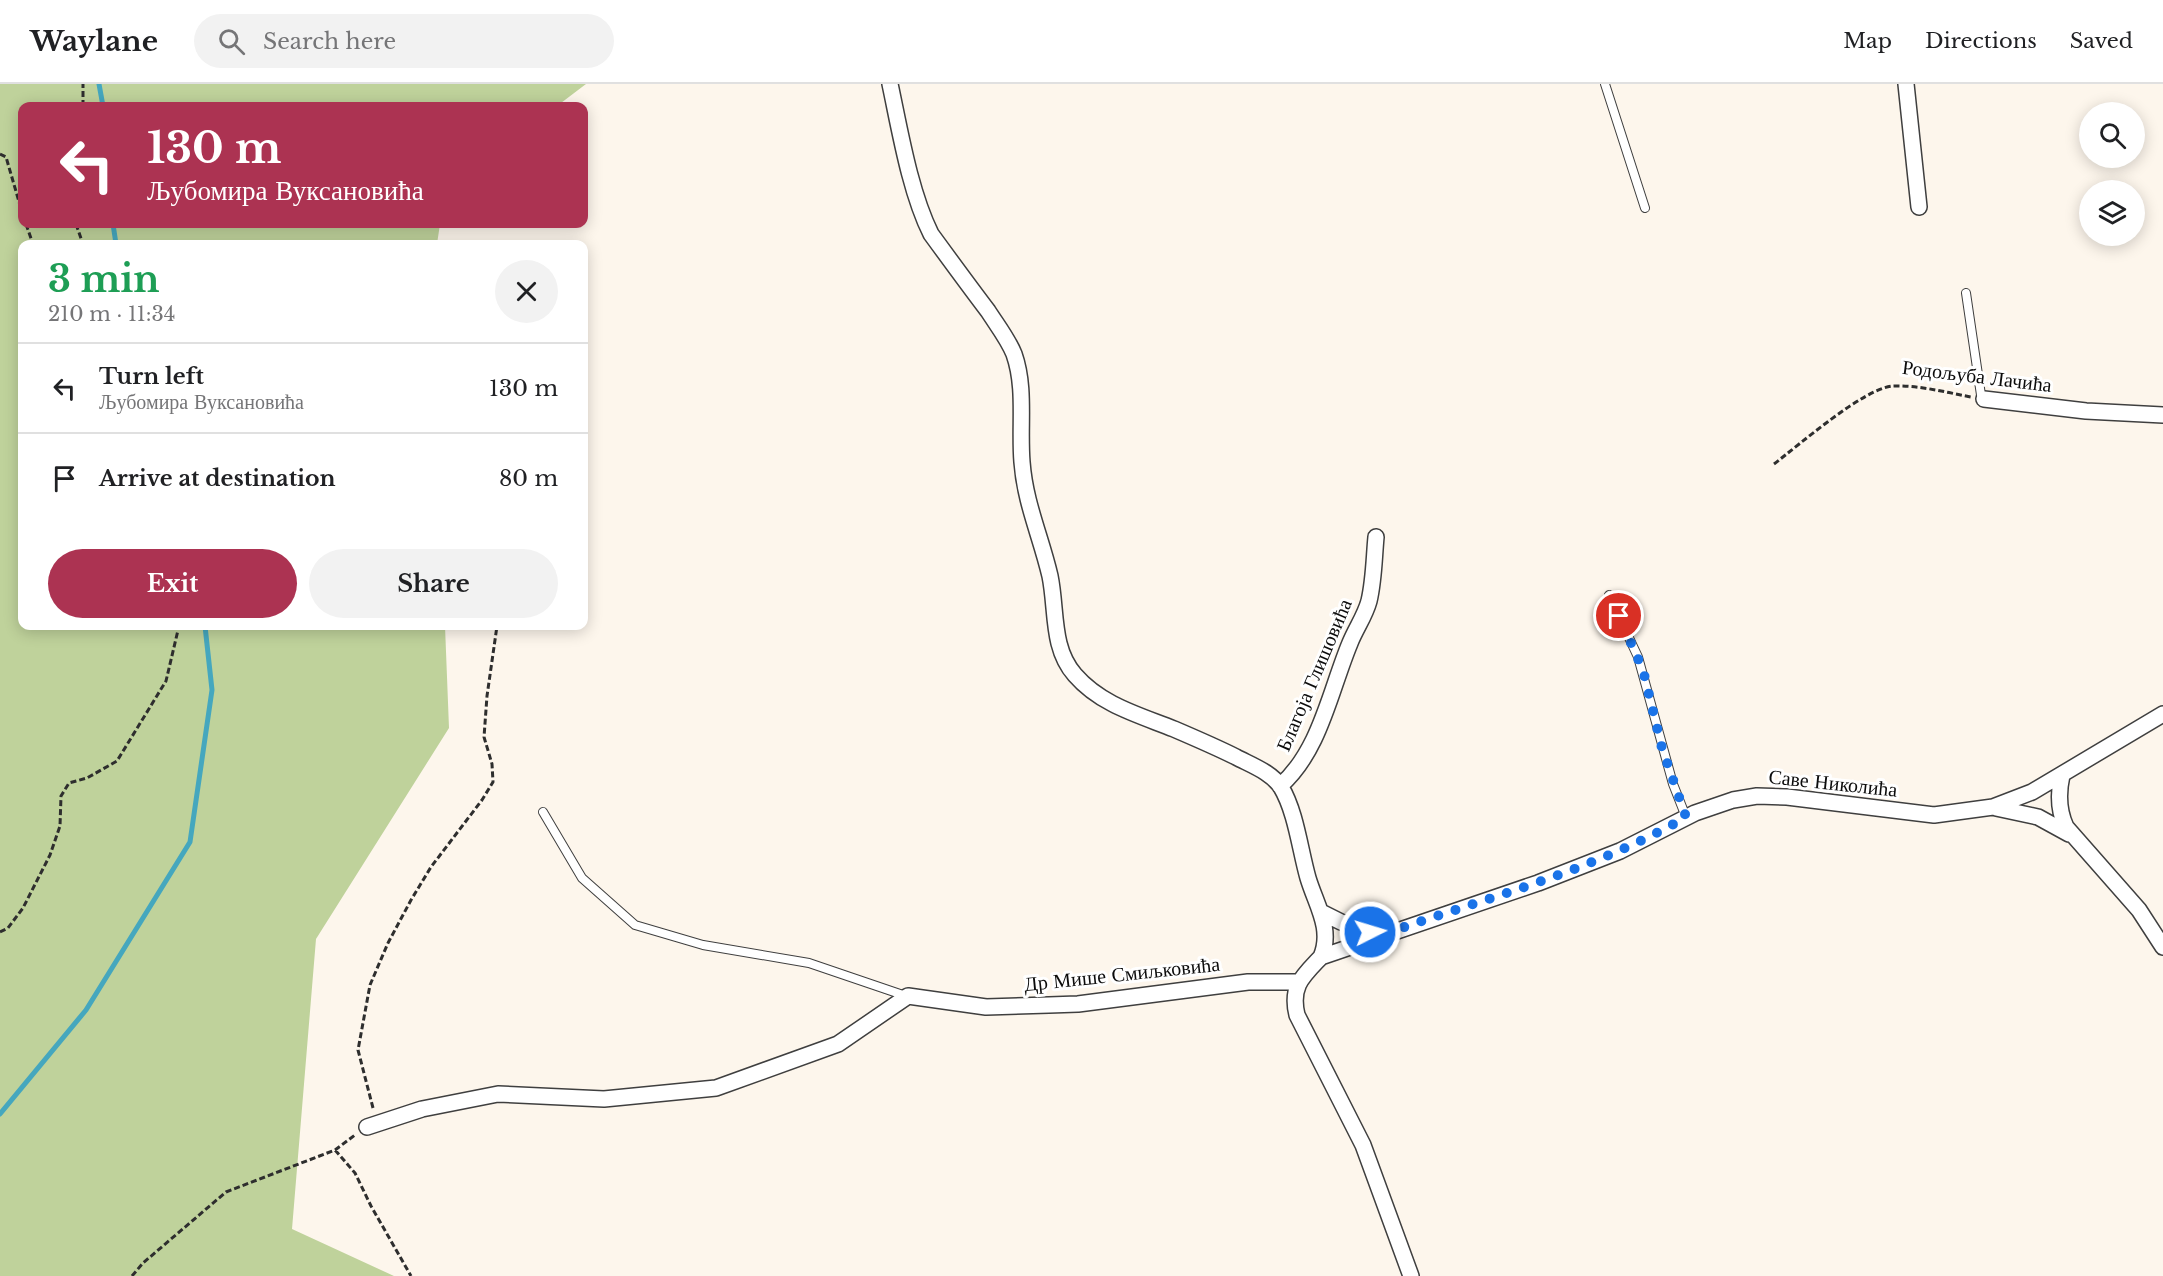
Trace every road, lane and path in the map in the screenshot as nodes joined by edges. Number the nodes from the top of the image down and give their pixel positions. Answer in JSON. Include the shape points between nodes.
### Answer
{"nodes":[{"id":1,"x":83,"y":84,"type":"edge"},
{"id":2,"x":890,"y":84,"type":"edge"},
{"id":3,"x":1605,"y":84,"type":"edge"},
{"id":4,"x":1906,"y":84,"type":"edge"},
{"id":5,"x":83,"y":102,"type":"edge"},
{"id":6,"x":0,"y":154,"type":"edge"},
{"id":7,"x":18,"y":198,"type":"edge"},
{"id":8,"x":1918,"y":207,"type":"dead end"},
{"id":9,"x":1645,"y":208,"type":"dead end"},
{"id":10,"x":1966,"y":294,"type":"dead end"},
{"id":11,"x":1984,"y":399,"type":"junction"},
{"id":12,"x":2163,"y":415,"type":"edge"},
{"id":13,"x":1774,"y":464,"type":"dead end"},
{"id":14,"x":1376,"y":537,"type":"dead end"},
{"id":15,"x":1609,"y":595,"type":"dead end"},
{"id":16,"x":178,"y":630,"type":"edge"},
{"id":17,"x":496,"y":630,"type":"edge"},
{"id":18,"x":2163,"y":714,"type":"edge"},
{"id":19,"x":2062,"y":775,"type":"junction"},
{"id":20,"x":1280,"y":786,"type":"junction"},
{"id":21,"x":1994,"y":807,"type":"junction"},
{"id":22,"x":543,"y":812,"type":"dead end"},
{"id":23,"x":1686,"y":817,"type":"junction"},
{"id":24,"x":2072,"y":835,"type":"junction"},
{"id":25,"x":1321,"y":912,"type":"junction"},
{"id":26,"x":0,"y":932,"type":"edge"},
{"id":27,"x":1382,"y":935,"type":"junction"},
{"id":28,"x":2163,"y":947,"type":"edge"},
{"id":29,"x":1321,"y":957,"type":"junction"},
{"id":30,"x":1298,"y":982,"type":"junction"},
{"id":31,"x":908,"y":996,"type":"junction"},
{"id":32,"x":367,"y":1127,"type":"junction"},
{"id":33,"x":335,"y":1150,"type":"junction"},
{"id":34,"x":132,"y":1276,"type":"edge"},
{"id":35,"x":411,"y":1276,"type":"edge"},
{"id":36,"x":1411,"y":1276,"type":"edge"}],
"edges":[{"from":1,"to":5,"type":"path"},
{"from":2,"to":20,"type":"street","via":[[926,224],[1014,355],[1022,388],[1019,433],[1024,484],[1050,575],[1059,648],[1069,668],[1109,702],[1252,765]]},
{"from":3,"to":9,"type":"lane"},
{"from":4,"to":8,"type":"street"},
{"from":6,"to":7,"type":"path","via":[[6,158]]},
{"from":10,"to":11,"type":"lane"},
{"from":11,"to":12,"type":"street","name":"Родољуба Лачића"},
{"from":11,"to":13,"type":"path","name":"Родољуба Лачића","via":[[1890,386],[1863,396]]},
{"from":14,"to":20,"type":"street","name":"Благоја Глишовића","via":[[1365,612],[1311,745]]},
{"from":15,"to":23,"type":"lane","via":[[1638,657]]},
{"from":16,"to":26,"type":"path","via":[[166,681],[117,762],[69,783],[61,796],[60,826],[50,855],[23,908],[8,928]]},
{"from":17,"to":32,"type":"path","via":[[483,737],[493,782],[431,867],[388,943],[370,986],[358,1050],[374,1107]]},
{"from":18,"to":19,"type":"street","name":"Саве Николића"},
{"from":19,"to":21,"type":"street","name":"Саве Николића","via":[[2021,798]]},
{"from":19,"to":24,"type":"street","via":[[2061,816]]},
{"from":20,"to":25,"type":"street","via":[[1290,807]]},
{"from":21,"to":23,"type":"street","name":"Саве Николића","via":[[1934,815],[1770,796],[1733,800]]},
{"from":21,"to":24,"type":"street","via":[[2038,817]]},
{"from":22,"to":31,"type":"lane","via":[[582,878],[635,925],[704,945],[809,963]]},
{"from":23,"to":27,"type":"street","name":"Саве Николића","via":[[1582,867]]},
{"from":24,"to":28,"type":"street","via":[[2139,910]]},
{"from":25,"to":27,"type":"street"},
{"from":25,"to":29,"type":"street","via":[[1325,940]]},
{"from":27,"to":29,"type":"street","name":"Саве Николића"},
{"from":29,"to":30,"type":"street","name":"Саве Николића"},
{"from":30,"to":31,"type":"street","name":"Др Мише Смиљковића","via":[[1248,982],[1078,1004],[987,1007]]},
{"from":30,"to":36,"type":"street","via":[[1294,994],[1297,1015],[1363,1145]]},
{"from":31,"to":32,"type":"street","via":[[838,1044],[716,1088],[604,1100],[498,1094],[422,1109]]},
{"from":32,"to":33,"type":"path"},
{"from":33,"to":34,"type":"path","via":[[226,1192]]},
{"from":33,"to":35,"type":"path","via":[[356,1173]]}]}
